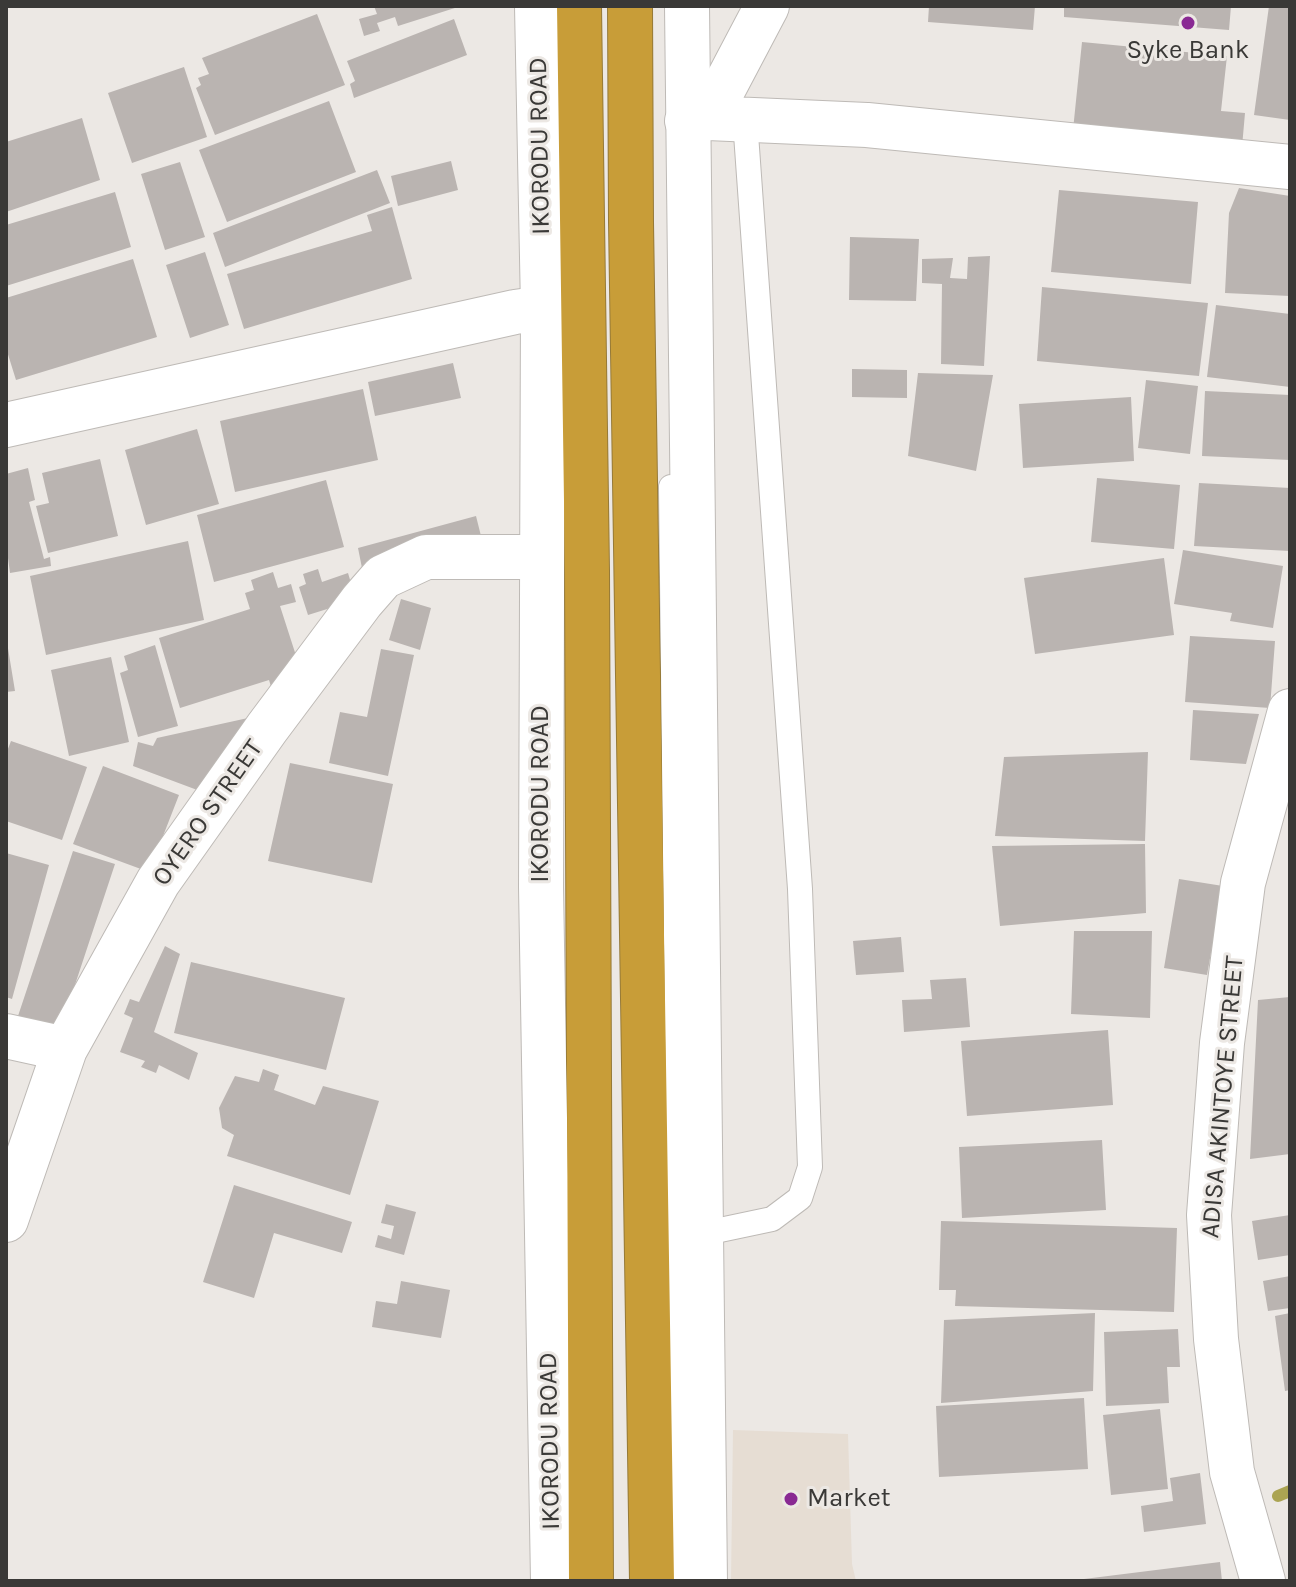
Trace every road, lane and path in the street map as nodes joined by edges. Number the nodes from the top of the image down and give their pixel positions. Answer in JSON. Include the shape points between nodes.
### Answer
{"nodes":[{"id":1,"x":537,"y":6,"type":"edge"},
{"id":2,"x":579,"y":6,"type":"edge"},
{"id":3,"x":630,"y":6,"type":"edge"},
{"id":4,"x":669,"y":6,"type":"edge"},
{"id":5,"x":687,"y":6,"type":"edge"},
{"id":6,"x":767,"y":6,"type":"edge"},
{"id":7,"x":713,"y":119,"type":"junction"},
{"id":8,"x":1290,"y":167,"type":"edge"},
{"id":9,"x":543,"y":308,"type":"junction"},
{"id":10,"x":6,"y":425,"type":"edge"},
{"id":11,"x":542,"y":557,"type":"junction"},
{"id":12,"x":1290,"y":711,"type":"edge"},
{"id":13,"x":6,"y":1036,"type":"edge"},
{"id":14,"x":65,"y":1049,"type":"junction"},
{"id":15,"x":6,"y":1220,"type":"edge"},
{"id":16,"x":701,"y":1234,"type":"junction"},
{"id":17,"x":553,"y":1581,"type":"edge"},
{"id":18,"x":591,"y":1581,"type":"edge"},
{"id":19,"x":652,"y":1581,"type":"edge"},
{"id":20,"x":683,"y":1581,"type":"edge"},
{"id":21,"x":705,"y":1581,"type":"edge"},
{"id":22,"x":1263,"y":1581,"type":"edge"}],
"edges":[{"from":1,"to":9,"type":"street","name":"IKORODU ROAD"},
{"from":2,"to":18,"type":"highway","name":"IKORODU ROAD"},
{"from":3,"to":19,"type":"highway"},
{"from":4,"to":20,"type":"lane"},
{"from":5,"to":7,"type":"street"},
{"from":6,"to":7,"type":"street"},
{"from":7,"to":8,"type":"street","via":[[867,125]]},
{"from":7,"to":16,"type":"street"},
{"from":7,"to":16,"type":"lane","via":[[800,889],[810,1167],[800,1198],[772,1219]]},
{"from":9,"to":10,"type":"street"},
{"from":9,"to":11,"type":"street","name":"IKORODU ROAD"},
{"from":11,"to":14,"type":"street","name":"OYERO STREET","via":[[426,557],[383,577],[276,715],[158,882]]},
{"from":11,"to":17,"type":"street","name":"IKORODU ROAD","via":[[541,887]]},
{"from":12,"to":22,"type":"street","name":"ADISA AKINTOYE STREET","via":[[1243,883],[1222,1043],[1209,1215],[1216,1339],[1232,1472]]},
{"from":13,"to":14,"type":"street"},
{"from":14,"to":15,"type":"street","name":"OYERO STREET"},
{"from":16,"to":21,"type":"street"}]}
